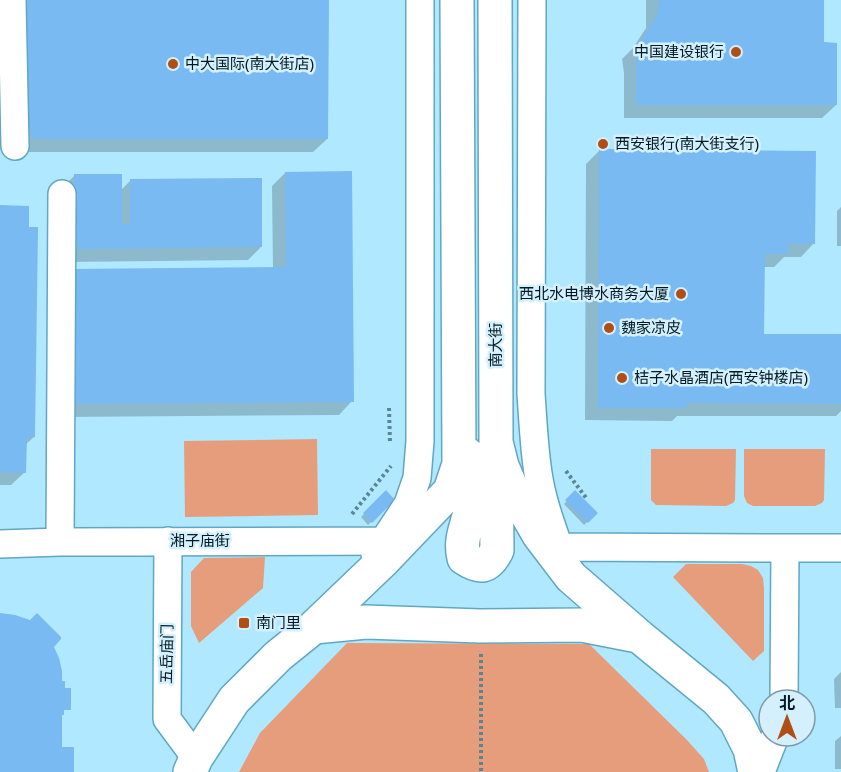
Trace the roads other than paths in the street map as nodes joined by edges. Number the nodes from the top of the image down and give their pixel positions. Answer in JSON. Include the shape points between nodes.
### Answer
{"nodes":[{"id":1,"x":12,"y":0,"type":"edge"},
{"id":2,"x":420,"y":0,"type":"edge"},
{"id":3,"x":457,"y":0,"type":"edge"},
{"id":4,"x":495,"y":0,"type":"edge"},
{"id":5,"x":532,"y":0,"type":"edge"},
{"id":6,"x":15,"y":146,"type":"dead end"},
{"id":7,"x":62,"y":194,"type":"dead end"},
{"id":8,"x":459,"y":420,"type":"junction"},
{"id":9,"x":496,"y":442,"type":"junction"},
{"id":10,"x":168,"y":541,"type":"junction"},
{"id":11,"x":392,"y":541,"type":"junction"},
{"id":12,"x":549,"y":541,"type":"junction"},
{"id":13,"x":60,"y":542,"type":"junction"},
{"id":14,"x":0,"y":544,"type":"edge"},
{"id":15,"x":784,"y":548,"type":"junction"},
{"id":16,"x":841,"y":548,"type":"edge"},
{"id":17,"x":314,"y":627,"type":"junction"},
{"id":18,"x":640,"y":637,"type":"junction"},
{"id":19,"x":784,"y":688,"type":"edge"},
{"id":20,"x":770,"y":748,"type":"edge"},
{"id":21,"x":193,"y":765,"type":"edge"},
{"id":22,"x":755,"y":772,"type":"edge"},
{"id":23,"x":760,"y":772,"type":"edge"}],
"edges":[{"from":1,"to":6,"type":"street"},
{"from":2,"to":11,"type":"street","via":[[420,441],[417,478]]},
{"from":3,"to":8,"type":"main road"},
{"from":4,"to":9,"type":"main road","name":"南大街"},
{"from":5,"to":12,"type":"street","via":[[531,394],[533,441]]},
{"from":7,"to":13,"type":"street"},
{"from":8,"to":9,"type":"main road","via":[[471,475],[471,507],[461,548],[464,558],[478,565],[487,564],[497,550]]},
{"from":8,"to":11,"type":"main road","via":[[459,464],[450,490]]},
{"from":9,"to":12,"type":"main road","name":"南大街","via":[[511,487]]},
{"from":10,"to":11,"type":"street","name":"湘子庙街"},
{"from":10,"to":13,"type":"street","name":"湘子庙街"},
{"from":10,"to":21,"type":"street","name":"五岳庙门","via":[[166,719]]},
{"from":11,"to":17,"type":"main road","via":[[383,561]]},
{"from":12,"to":15,"type":"street"},
{"from":12,"to":18,"type":"main road","name":"南大街","via":[[571,577]]},
{"from":13,"to":14,"type":"street","name":"湘子庙街"},
{"from":15,"to":16,"type":"street"},
{"from":15,"to":19,"type":"street"},
{"from":17,"to":18,"type":"main road","via":[[366,622],[582,625]]},
{"from":17,"to":21,"type":"main road","via":[[234,700]]},
{"from":18,"to":22,"type":"main road","name":"南大街","via":[[716,699],[736,721],[750,749]]},
{"from":20,"to":23,"type":"street"}]}
